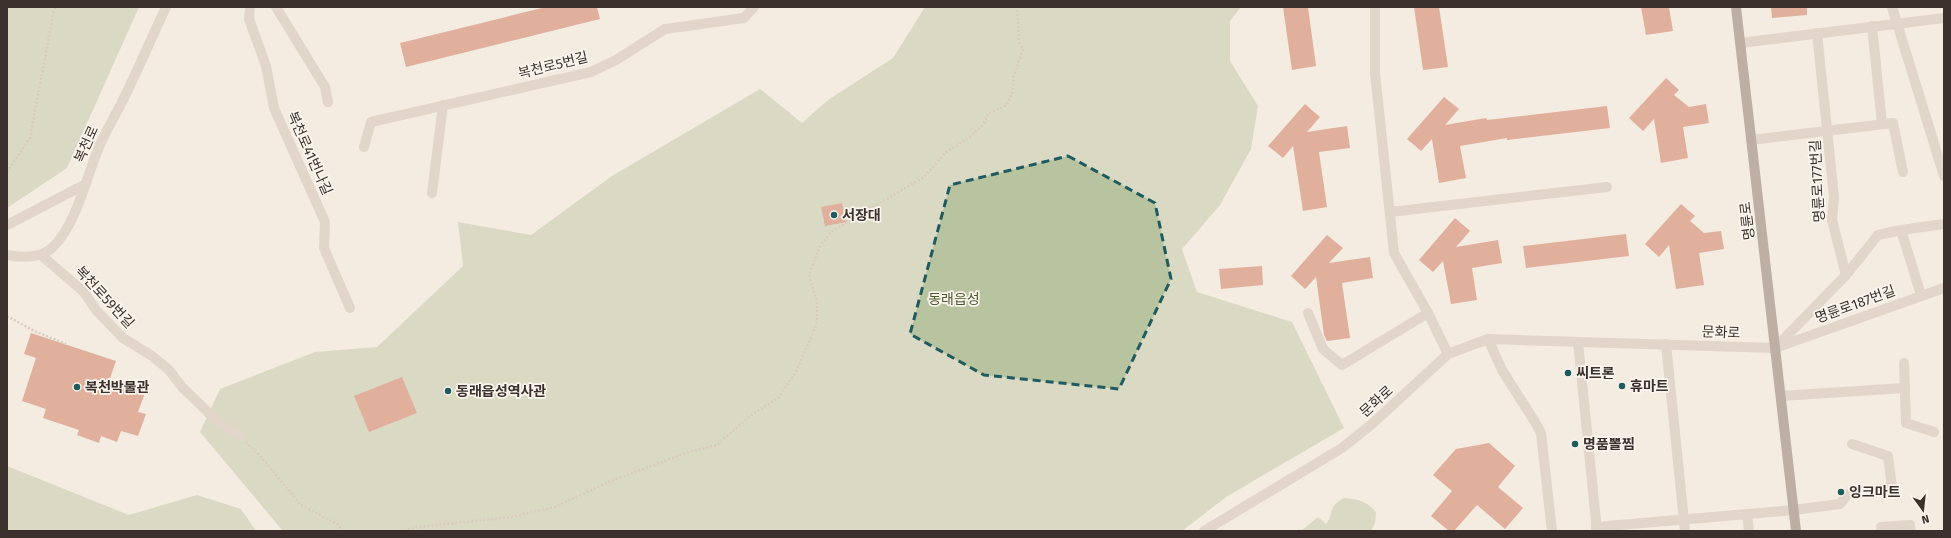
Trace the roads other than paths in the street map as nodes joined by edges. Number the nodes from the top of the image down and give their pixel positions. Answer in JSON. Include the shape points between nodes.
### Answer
{"nodes":[{"id":1,"x":166,"y":7,"type":"edge"},
{"id":2,"x":250,"y":7,"type":"edge"},
{"id":3,"x":276,"y":7,"type":"edge"},
{"id":4,"x":754,"y":7,"type":"edge"},
{"id":5,"x":1374,"y":7,"type":"edge"},
{"id":6,"x":1736,"y":7,"type":"edge"},
{"id":7,"x":1892,"y":7,"type":"edge"},
{"id":8,"x":1944,"y":18,"type":"edge"},
{"id":9,"x":1898,"y":23,"type":"junction"},
{"id":10,"x":1872,"y":26,"type":"junction"},
{"id":11,"x":1817,"y":33,"type":"junction"},
{"id":12,"x":1740,"y":42,"type":"junction"},
{"id":13,"x":328,"y":102,"type":"dead end"},
{"id":14,"x":444,"y":105,"type":"junction"},
{"id":15,"x":1882,"y":124,"type":"junction"},
{"id":16,"x":1828,"y":131,"type":"junction"},
{"id":17,"x":1751,"y":140,"type":"junction"},
{"id":18,"x":364,"y":147,"type":"dead end"},
{"id":19,"x":1903,"y":172,"type":"dead end"},
{"id":20,"x":1944,"y":176,"type":"edge"},
{"id":21,"x":84,"y":185,"type":"junction"},
{"id":22,"x":1607,"y":187,"type":"dead end"},
{"id":23,"x":432,"y":193,"type":"dead end"},
{"id":24,"x":1390,"y":212,"type":"junction"},
{"id":25,"x":1944,"y":224,"type":"edge"},
{"id":26,"x":7,"y":226,"type":"edge"},
{"id":27,"x":1901,"y":230,"type":"junction"},
{"id":28,"x":7,"y":255,"type":"edge"},
{"id":29,"x":41,"y":255,"type":"junction"},
{"id":30,"x":1846,"y":275,"type":"junction"},
{"id":31,"x":1944,"y":288,"type":"edge"},
{"id":32,"x":1921,"y":295,"type":"junction"},
{"id":33,"x":350,"y":308,"type":"dead end"},
{"id":34,"x":1308,"y":313,"type":"dead end"},
{"id":35,"x":1428,"y":313,"type":"junction"},
{"id":36,"x":1488,"y":339,"type":"junction"},
{"id":37,"x":1578,"y":342,"type":"junction"},
{"id":38,"x":1666,"y":344,"type":"junction"},
{"id":39,"x":1775,"y":348,"type":"junction"},
{"id":40,"x":1448,"y":354,"type":"junction"},
{"id":41,"x":1904,"y":364,"type":"dead end"},
{"id":42,"x":1904,"y":388,"type":"junction"},
{"id":43,"x":1781,"y":396,"type":"junction"},
{"id":44,"x":1934,"y":432,"type":"dead end"},
{"id":45,"x":239,"y":435,"type":"road end"},
{"id":46,"x":1852,"y":444,"type":"dead end"},
{"id":47,"x":1794,"y":510,"type":"junction"},
{"id":48,"x":1746,"y":514,"type":"junction"},
{"id":49,"x":1684,"y":520,"type":"junction"},
{"id":50,"x":1881,"y":527,"type":"dead end"},
{"id":51,"x":1596,"y":529,"type":"edge"},
{"id":52,"x":1204,"y":531,"type":"edge"},
{"id":53,"x":1552,"y":531,"type":"edge"},
{"id":54,"x":1685,"y":531,"type":"edge"},
{"id":55,"x":1748,"y":531,"type":"edge"},
{"id":56,"x":1796,"y":531,"type":"edge"},
{"id":57,"x":1911,"y":531,"type":"edge"}],
"edges":[{"from":1,"to":21,"type":"street","name":"복천로","via":[[125,97],[99,146]]},
{"from":2,"to":33,"type":"street","name":"복천로41번나길","via":[[249,19],[266,66],[274,108],[325,222],[324,248]]},
{"from":3,"to":13,"type":"street","via":[[325,87]]},
{"from":4,"to":14,"type":"street","name":"복천로5번길","via":[[744,18],[664,29],[616,60],[591,72]]},
{"from":5,"to":24,"type":"street","via":[[1375,73]]},
{"from":6,"to":12,"type":"main road","name":"명륜로"},
{"from":7,"to":9,"type":"street"},
{"from":8,"to":9,"type":"street"},
{"from":9,"to":10,"type":"street"},
{"from":9,"to":20,"type":"street"},
{"from":10,"to":11,"type":"street"},
{"from":10,"to":15,"type":"street"},
{"from":11,"to":12,"type":"street"},
{"from":11,"to":16,"type":"street","name":"명륜로177번길"},
{"from":12,"to":17,"type":"main road","name":"명륜로"},
{"from":14,"to":18,"type":"street","name":"복천로5번길","via":[[371,122]]},
{"from":14,"to":23,"type":"street"},
{"from":15,"to":16,"type":"street","name":"명륜로177번길"},
{"from":15,"to":19,"type":"street","via":[[1893,123]]},
{"from":16,"to":17,"type":"street","name":"명륜로177번길"},
{"from":16,"to":30,"type":"street","name":"명륜로177번길","via":[[1834,197],[1832,220]]},
{"from":17,"to":39,"type":"main road","name":"명륜로"},
{"from":21,"to":26,"type":"street"},
{"from":21,"to":29,"type":"street","name":"복천로","via":[[70,222],[52,248]]},
{"from":22,"to":24,"type":"street"},
{"from":24,"to":35,"type":"street","via":[[1394,253]]},
{"from":25,"to":27,"type":"street"},
{"from":27,"to":30,"type":"street","via":[[1878,235]]},
{"from":27,"to":32,"type":"street"},
{"from":28,"to":29,"type":"street"},
{"from":29,"to":45,"type":"street","name":"복천로59번길","via":[[84,292],[96,310],[122,338],[152,356],[169,370],[182,387],[218,422]]},
{"from":30,"to":39,"type":"street"},
{"from":31,"to":32,"type":"street","name":"명륜로187번길"},
{"from":32,"to":39,"type":"street","name":"명륜로187번길"},
{"from":34,"to":35,"type":"street","via":[[1323,349],[1342,365]]},
{"from":35,"to":40,"type":"street"},
{"from":36,"to":37,"type":"street","name":"문화로"},
{"from":36,"to":40,"type":"street","name":"문화로"},
{"from":36,"to":53,"type":"street","via":[[1502,370],[1541,433]]},
{"from":37,"to":38,"type":"street","name":"문화로"},
{"from":37,"to":51,"type":"street"},
{"from":38,"to":39,"type":"street","name":"문화로"},
{"from":38,"to":49,"type":"street"},
{"from":39,"to":43,"type":"main road","name":"명륜로"},
{"from":40,"to":52,"type":"street","name":"문화로","via":[[1342,448]]},
{"from":41,"to":42,"type":"street"},
{"from":42,"to":43,"type":"street"},
{"from":42,"to":44,"type":"street","via":[[1906,423]]},
{"from":43,"to":47,"type":"main road","name":"명륜로"},
{"from":46,"to":47,"type":"street","via":[[1888,456],[1892,488],[1848,494],[1840,504]]},
{"from":47,"to":48,"type":"street"},
{"from":47,"to":56,"type":"main road","name":"명륜로"},
{"from":48,"to":49,"type":"street"},
{"from":48,"to":55,"type":"street"},
{"from":49,"to":51,"type":"street"},
{"from":49,"to":54,"type":"street"},
{"from":50,"to":57,"type":"street","via":[[1910,525]]}]}
